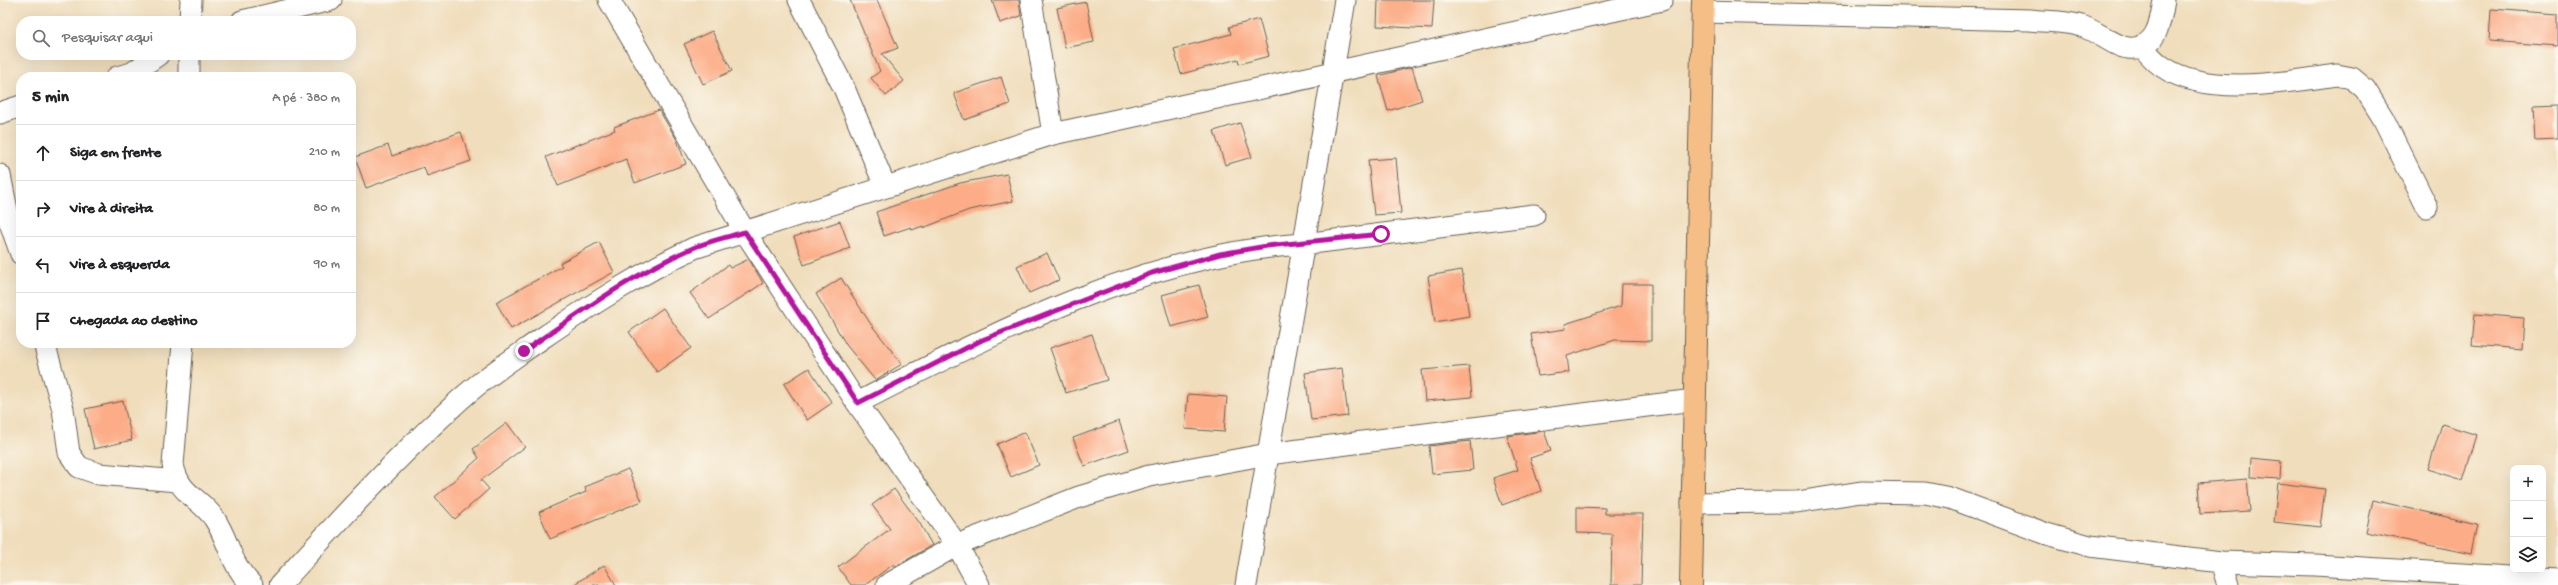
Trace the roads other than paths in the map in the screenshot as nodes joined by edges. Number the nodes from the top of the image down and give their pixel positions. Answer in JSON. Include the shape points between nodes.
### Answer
{"nodes":[{"id":1,"x":191,"y":0,"type":"edge"},
{"id":2,"x":331,"y":0,"type":"edge"},
{"id":3,"x":609,"y":0,"type":"edge"},
{"id":4,"x":799,"y":0,"type":"edge"},
{"id":5,"x":1031,"y":0,"type":"edge"},
{"id":6,"x":1345,"y":0,"type":"edge"},
{"id":7,"x":2164,"y":0,"type":"edge"},
{"id":8,"x":1651,"y":1,"type":"edge"},
{"id":9,"x":1704,"y":6,"type":"edge"},
{"id":10,"x":190,"y":16,"type":"edge"},
{"id":11,"x":263,"y":16,"type":"edge"},
{"id":12,"x":2141,"y":46,"type":"junction"},
{"id":13,"x":150,"y":60,"type":"edge"},
{"id":14,"x":189,"y":60,"type":"edge"},
{"id":15,"x":132,"y":72,"type":"edge"},
{"id":16,"x":189,"y":72,"type":"edge"},
{"id":17,"x":1333,"y":72,"type":"junction"},
{"id":18,"x":16,"y":108,"type":"edge"},
{"id":19,"x":0,"y":113,"type":"edge"},
{"id":20,"x":1053,"y":134,"type":"junction"},
{"id":21,"x":0,"y":175,"type":"edge"},
{"id":22,"x":885,"y":186,"type":"junction"},
{"id":23,"x":2427,"y":208,"type":"dead end"},
{"id":24,"x":1534,"y":215,"type":"dead end"},
{"id":25,"x":745,"y":232,"type":"junction"},
{"id":26,"x":16,"y":240,"type":"edge"},
{"id":27,"x":1304,"y":244,"type":"junction"},
{"id":28,"x":45,"y":348,"type":"edge"},
{"id":29,"x":183,"y":348,"type":"edge"},
{"id":30,"x":1694,"y":400,"type":"junction"},
{"id":31,"x":858,"y":403,"type":"junction"},
{"id":32,"x":1268,"y":454,"type":"junction"},
{"id":33,"x":177,"y":481,"type":"junction"},
{"id":34,"x":1692,"y":503,"type":"junction"},
{"id":35,"x":957,"y":545,"type":"junction"},
{"id":36,"x":2221,"y":562,"type":"junction"},
{"id":37,"x":2558,"y":580,"type":"edge"},
{"id":38,"x":252,"y":585,"type":"edge"},
{"id":39,"x":280,"y":585,"type":"edge"},
{"id":40,"x":887,"y":585,"type":"edge"},
{"id":41,"x":979,"y":585,"type":"edge"},
{"id":42,"x":1246,"y":585,"type":"edge"},
{"id":43,"x":1691,"y":585,"type":"edge"},
{"id":44,"x":2228,"y":585,"type":"edge"}],
"edges":[{"from":1,"to":10,"type":"street"},
{"from":2,"to":11,"type":"street"},
{"from":3,"to":25,"type":"street"},
{"from":4,"to":22,"type":"street","via":[[844,88]]},
{"from":5,"to":20,"type":"street"},
{"from":6,"to":17,"type":"street"},
{"from":7,"to":12,"type":"street","via":[[2157,32],[2151,41]]},
{"from":8,"to":17,"type":"street"},
{"from":9,"to":12,"type":"street","via":[[2030,20],[2081,26],[2128,48]]},
{"from":9,"to":30,"type":"main road"},
{"from":12,"to":23,"type":"street","via":[[2163,67],[2186,77],[2214,84],[2238,86],[2337,75],[2352,78],[2365,89],[2383,118]]},
{"from":13,"to":15,"type":"street"},
{"from":14,"to":16,"type":"street"},
{"from":17,"to":20,"type":"street"},
{"from":17,"to":27,"type":"street"},
{"from":18,"to":19,"type":"street"},
{"from":20,"to":22,"type":"street"},
{"from":21,"to":26,"type":"street","via":[[9,220]]},
{"from":22,"to":25,"type":"street"},
{"from":24,"to":27,"type":"street"},
{"from":25,"to":31,"type":"street"},
{"from":25,"to":39,"type":"street","via":[[694,248],[650,269],[608,293],[488,376],[450,408],[373,484]]},
{"from":27,"to":31,"type":"street","via":[[1267,246],[1220,254],[1152,273],[982,340]]},
{"from":27,"to":32,"type":"street"},
{"from":28,"to":33,"type":"street","via":[[63,409],[69,453],[79,467],[99,474]]},
{"from":29,"to":33,"type":"street","via":[[173,465]]},
{"from":30,"to":32,"type":"street"},
{"from":30,"to":34,"type":"main road"},
{"from":31,"to":35,"type":"street"},
{"from":32,"to":35,"type":"street","via":[[1148,476],[1079,497]]},
{"from":32,"to":42,"type":"street"},
{"from":33,"to":38,"type":"street","via":[[214,519],[236,568]]},
{"from":34,"to":36,"type":"street","via":[[1797,502],[1861,492],[1926,493],[1950,498],[2047,534],[2090,546]]},
{"from":34,"to":43,"type":"main road"},
{"from":35,"to":40,"type":"street"},
{"from":35,"to":41,"type":"street"},
{"from":36,"to":37,"type":"street"},
{"from":36,"to":44,"type":"street"}]}
